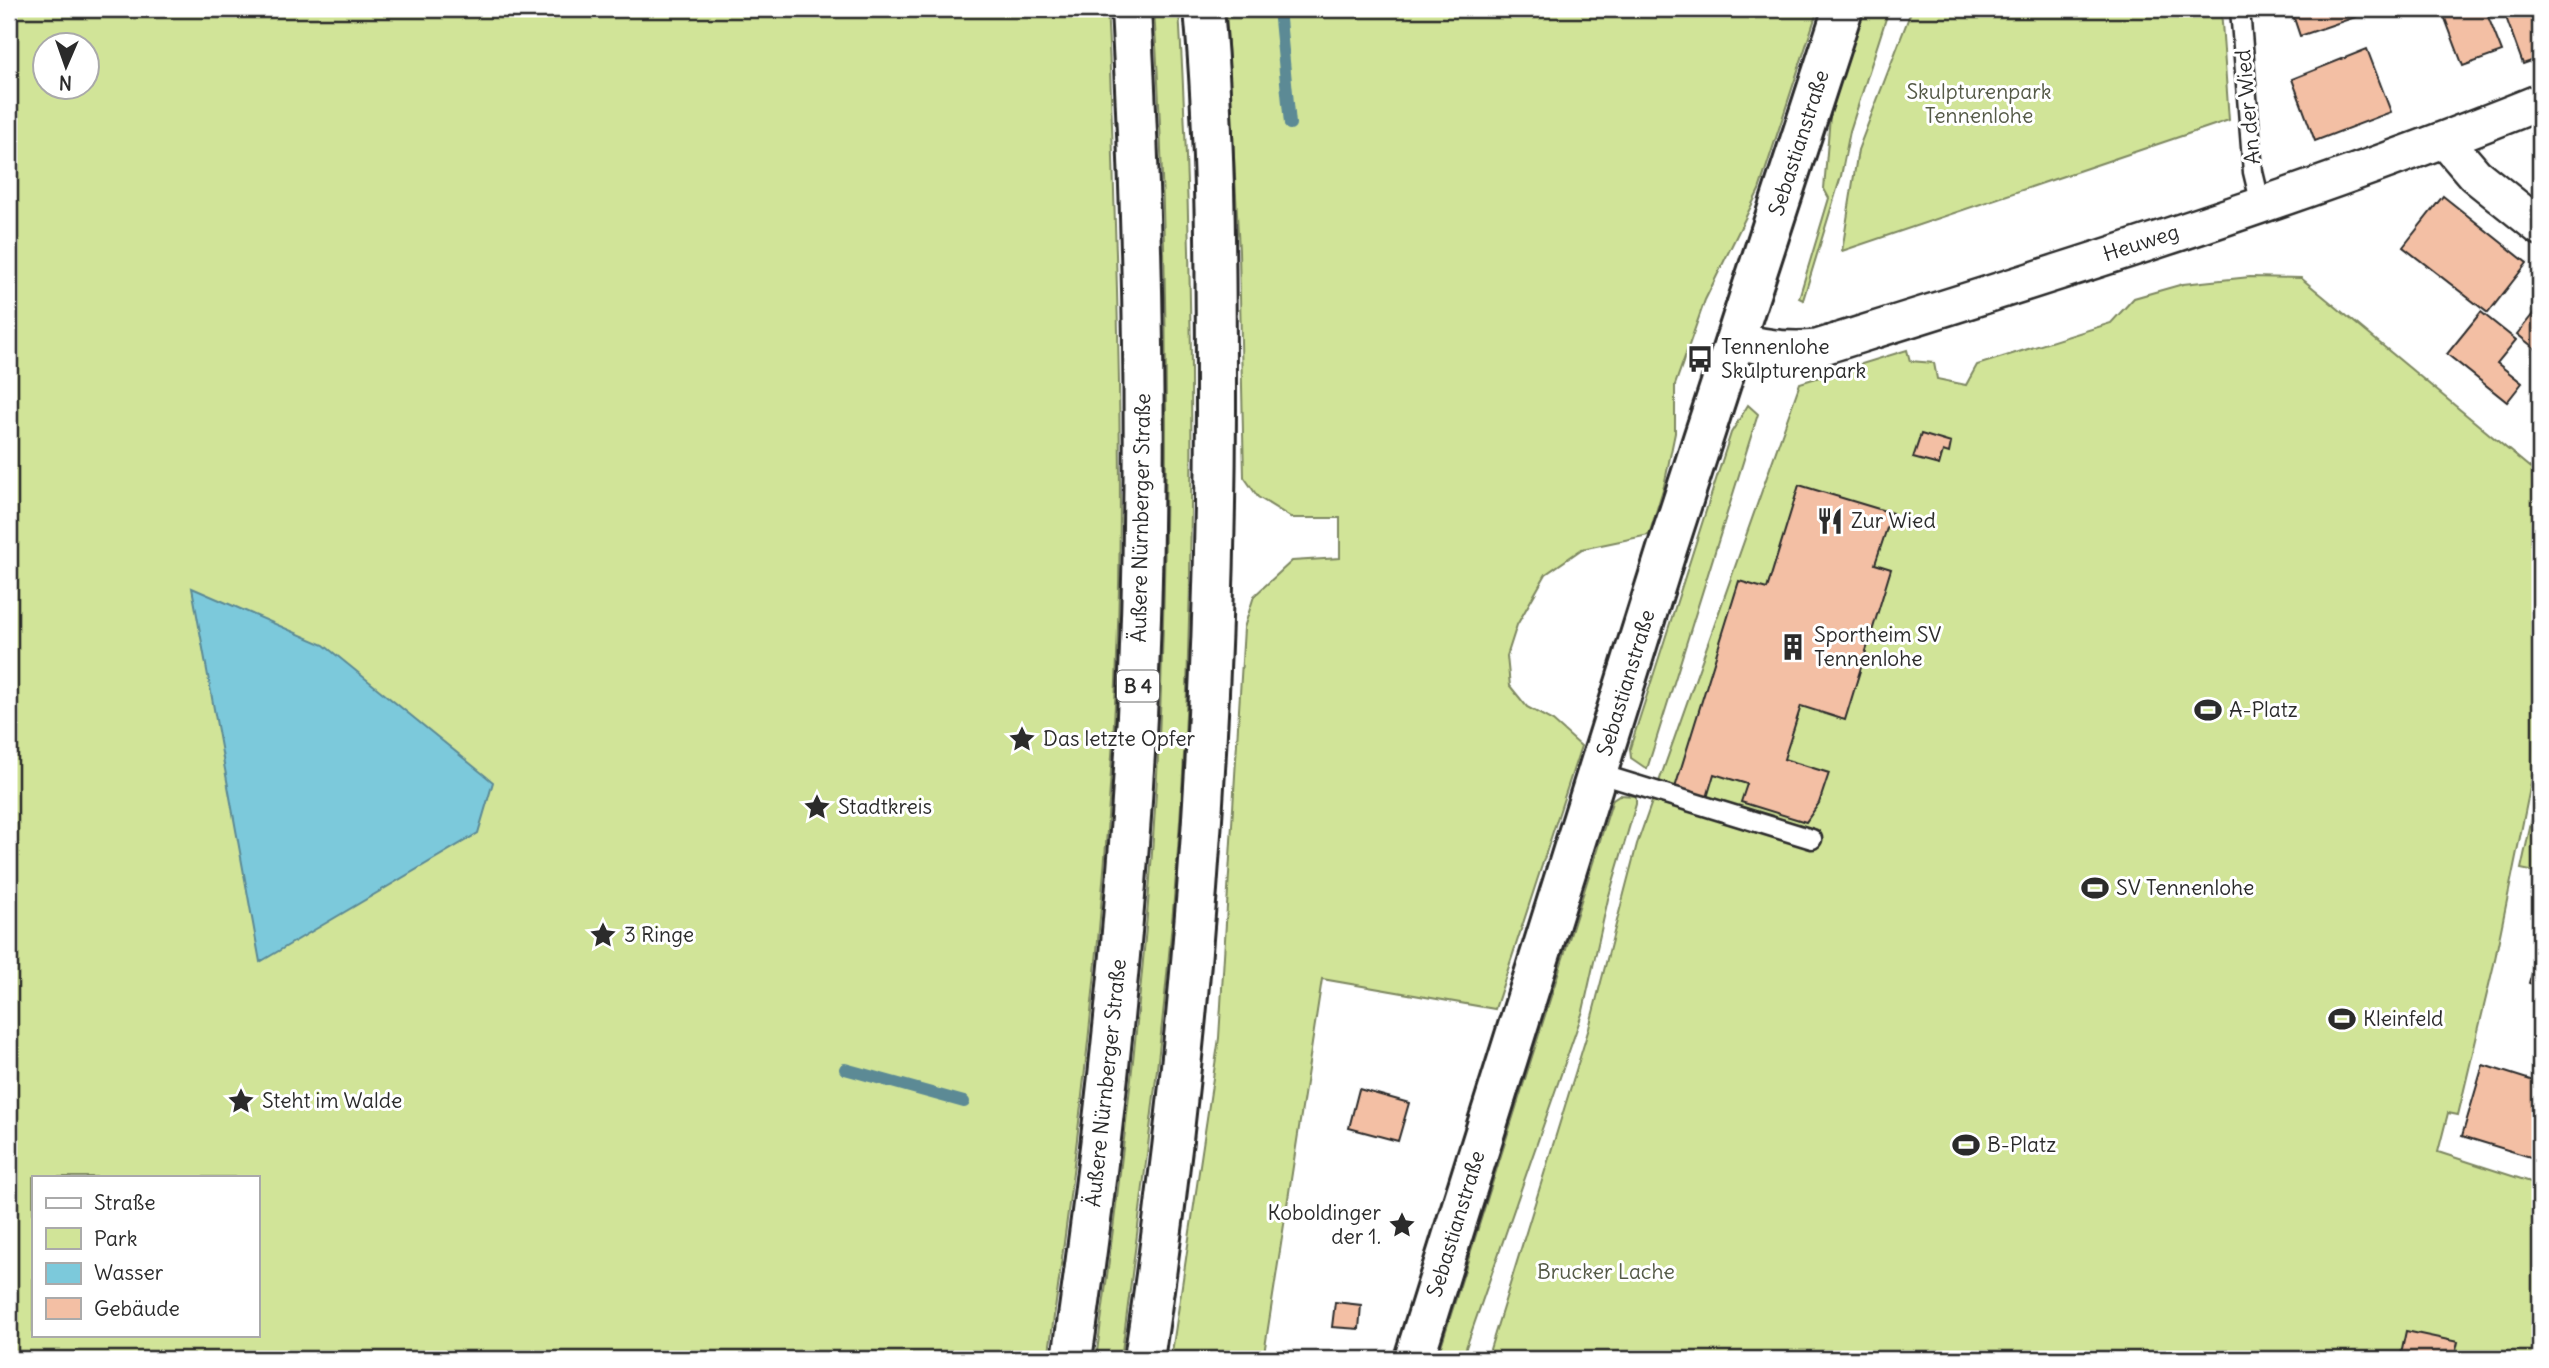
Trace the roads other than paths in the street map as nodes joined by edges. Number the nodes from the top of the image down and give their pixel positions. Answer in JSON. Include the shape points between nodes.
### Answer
{"nodes":[{"id":1,"x":1131,"y":9,"type":"edge"},
{"id":2,"x":1204,"y":9,"type":"edge"},
{"id":3,"x":1843,"y":9,"type":"edge"},
{"id":4,"x":2240,"y":9,"type":"edge"},
{"id":5,"x":2540,"y":102,"type":"edge"},
{"id":6,"x":2445,"y":140,"type":"junction"},
{"id":7,"x":2261,"y":205,"type":"junction"},
{"id":8,"x":2540,"y":227,"type":"edge"},
{"id":9,"x":1735,"y":340,"type":"junction"},
{"id":10,"x":1597,"y":773,"type":"junction"},
{"id":11,"x":1812,"y":839,"type":"dead end"},
{"id":12,"x":1072,"y":1359,"type":"edge"},
{"id":13,"x":1144,"y":1359,"type":"edge"},
{"id":14,"x":1413,"y":1359,"type":"edge"}],
"edges":[{"from":1,"to":12,"type":"main road","name":"Äußere Nürnberger Straße","number":"B 4","via":[[1144,444],[1137,714],[1116,1011]]},
{"from":2,"to":13,"type":"main road","via":[[1216,293],[1215,543],[1186,1017]]},
{"from":3,"to":9,"type":"main road","name":"Sebastianstraße"},
{"from":4,"to":7,"type":"lane","name":"An der Wied","via":[[2253,172]]},
{"from":5,"to":6,"type":"street","name":"Heuweg"},
{"from":6,"to":7,"type":"street","name":"Heuweg"},
{"from":6,"to":8,"type":"street","via":[[2470,170]]},
{"from":7,"to":9,"type":"street","name":"Heuweg","via":[[1817,348],[1791,351]]},
{"from":9,"to":10,"type":"main road","name":"Sebastianstraße"},
{"from":10,"to":11,"type":"lane"},
{"from":10,"to":14,"type":"main road","name":"Sebastianstraße"}]}
